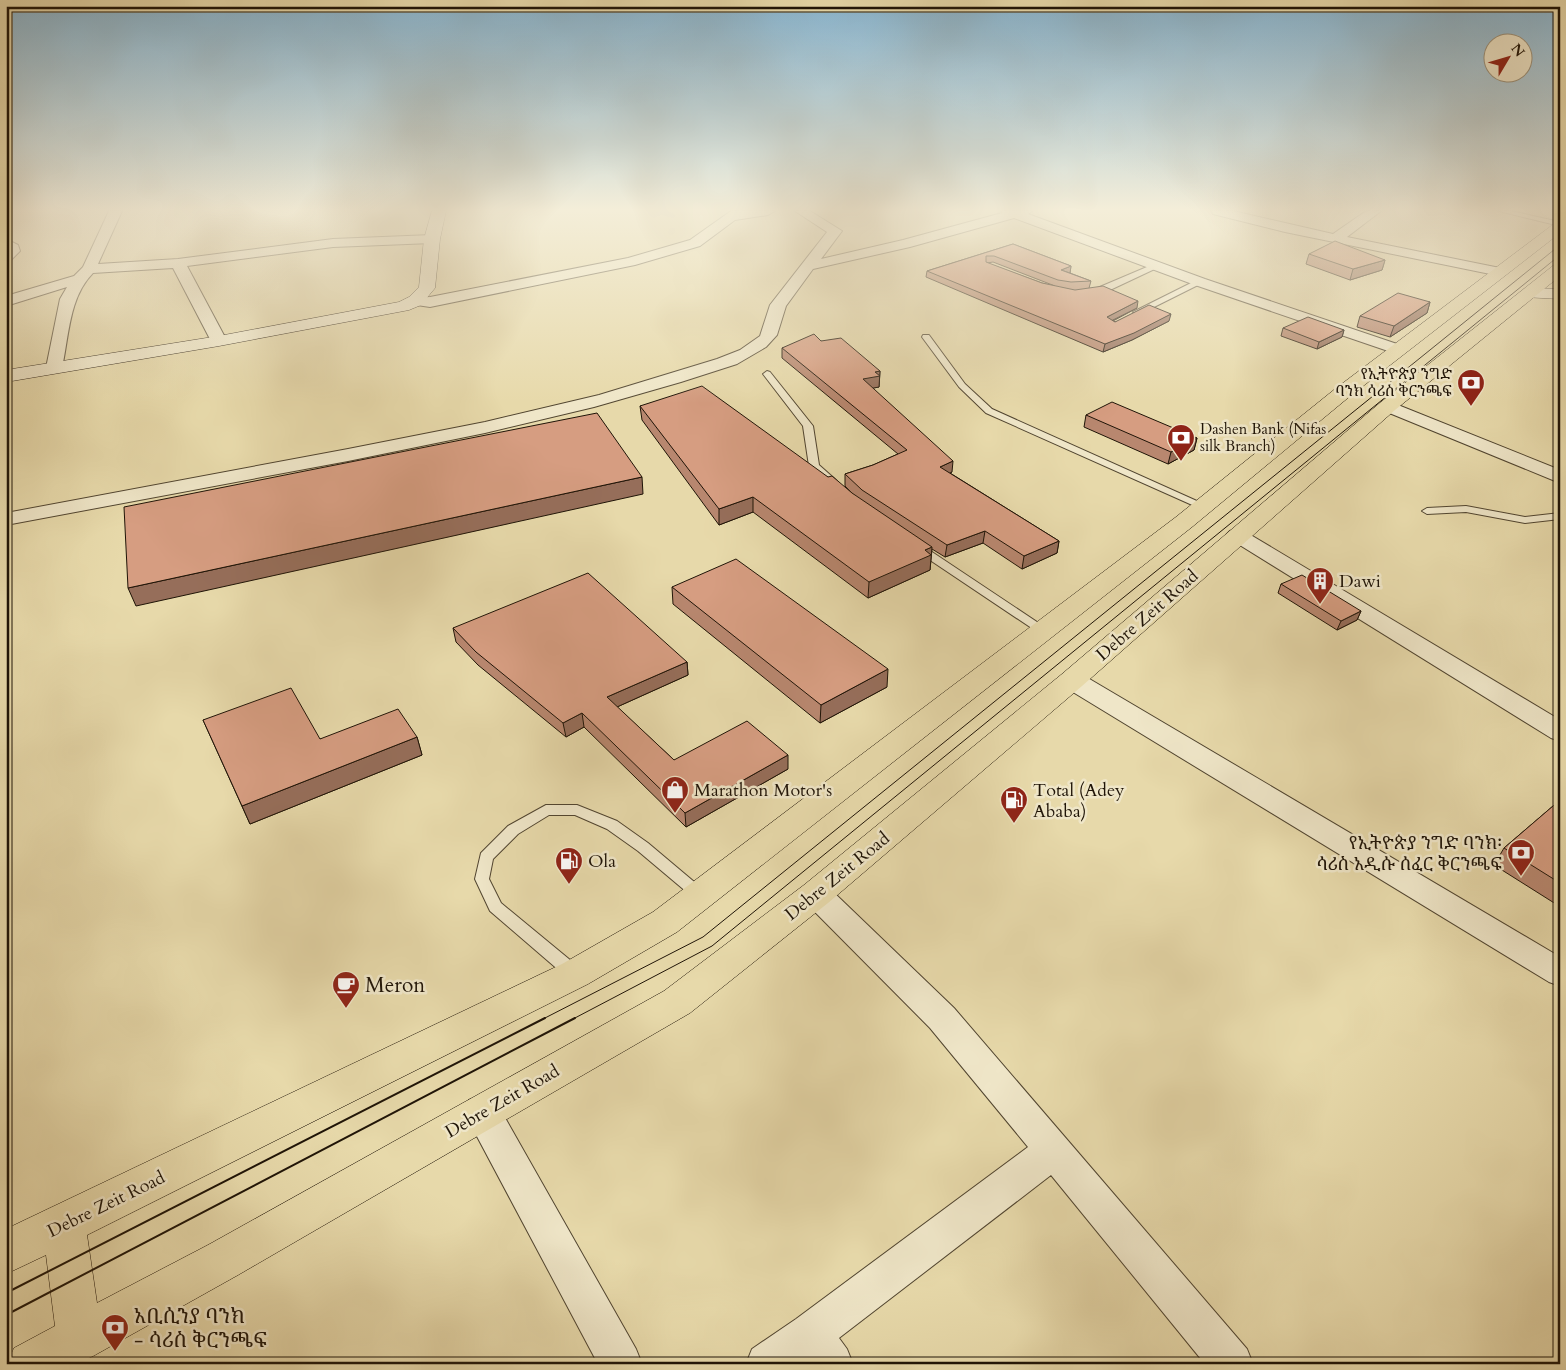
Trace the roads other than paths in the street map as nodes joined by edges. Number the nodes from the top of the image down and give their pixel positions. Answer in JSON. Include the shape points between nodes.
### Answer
{"nodes":[{"id":1,"x":81,"y":275,"type":"edge"},
{"id":2,"x":83,"y":275,"type":"edge"},
{"id":3,"x":184,"y":275,"type":"edge"},
{"id":4,"x":428,"y":275,"type":"edge"},
{"id":5,"x":565,"y":275,"type":"edge"},
{"id":6,"x":800,"y":275,"type":"edge"},
{"id":7,"x":1137,"y":275,"type":"edge"},
{"id":8,"x":1181,"y":275,"type":"edge"},
{"id":9,"x":1496,"y":275,"type":"edge"},
{"id":10,"x":1556,"y":275,"type":"edge"},
{"id":11,"x":1200,"y":282,"type":"junction"},
{"id":12,"x":1081,"y":293,"type":"edge"},
{"id":13,"x":1545,"y":294,"type":"edge"},
{"id":14,"x":6,"y":301,"type":"edge"},
{"id":15,"x":415,"y":301,"type":"junction"},
{"id":16,"x":1129,"y":316,"type":"edge"},
{"id":17,"x":926,"y":337,"type":"dead end"},
{"id":18,"x":219,"y":341,"type":"junction"},
{"id":19,"x":1397,"y":349,"type":"junction"},
{"id":20,"x":54,"y":368,"type":"junction"},
{"id":21,"x":766,"y":374,"type":"dead end"},
{"id":22,"x":6,"y":376,"type":"edge"},
{"id":23,"x":1388,"y":406,"type":"junction"},
{"id":24,"x":1560,"y":477,"type":"edge"},
{"id":25,"x":842,"y":492,"type":"edge"},
{"id":26,"x":1203,"y":506,"type":"junction"},
{"id":27,"x":1427,"y":512,"type":"dead end"},
{"id":28,"x":1560,"y":516,"type":"edge"},
{"id":29,"x":6,"y":519,"type":"edge"},
{"id":30,"x":1237,"y":536,"type":"junction"},
{"id":31,"x":913,"y":544,"type":"edge"},
{"id":32,"x":1043,"y":630,"type":"junction"},
{"id":33,"x":1072,"y":680,"type":"junction"},
{"id":34,"x":1560,"y":732,"type":"edge"},
{"id":35,"x":816,"y":894,"type":"junction"},
{"id":36,"x":700,"y":895,"type":"junction"},
{"id":37,"x":1560,"y":973,"type":"edge"},
{"id":38,"x":575,"y":974,"type":"junction"},
{"id":39,"x":482,"y":1112,"type":"junction"},
{"id":40,"x":1054,"y":1150,"type":"junction"},
{"id":41,"x":64,"y":1224,"type":"junction"},
{"id":42,"x":6,"y":1252,"type":"edge"},
{"id":43,"x":79,"y":1338,"type":"junction"},
{"id":44,"x":822,"y":1349,"type":"edge"},
{"id":45,"x":30,"y":1364,"type":"edge"},
{"id":46,"x":621,"y":1364,"type":"edge"},
{"id":47,"x":767,"y":1364,"type":"edge"},
{"id":48,"x":1232,"y":1364,"type":"edge"}],
"edges":[{"from":1,"to":14,"type":"street"},
{"from":2,"to":20,"type":"street","via":[[68,299]]},
{"from":3,"to":18,"type":"street"},
{"from":4,"to":15,"type":"street","via":[[427,288]]},
{"from":5,"to":15,"type":"street","via":[[430,302]]},
{"from":6,"to":29,"type":"street","via":[[778,305],[770,336],[753,350],[733,360],[618,397],[453,434]]},
{"from":7,"to":12,"type":"lane","via":[[1107,288]]},
{"from":8,"to":11,"type":"street"},
{"from":9,"to":19,"type":"main road","name":"Debre Zeit Road"},
{"from":10,"to":13,"type":"main road","name":"Debre Zeit Road"},
{"from":11,"to":16,"type":"lane"},
{"from":11,"to":19,"type":"street"},
{"from":13,"to":23,"type":"main road","name":"Debre Zeit Road"},
{"from":15,"to":18,"type":"street","via":[[380,311]]},
{"from":17,"to":26,"type":"lane","via":[[969,395],[989,411]]},
{"from":18,"to":20,"type":"street"},
{"from":19,"to":26,"type":"main road","name":"Debre Zeit Road"},
{"from":20,"to":22,"type":"street"},
{"from":21,"to":25,"type":"lane","via":[[808,426],[814,466]]},
{"from":23,"to":24,"type":"street"},
{"from":23,"to":30,"type":"main road","name":"Debre Zeit Road"},
{"from":26,"to":32,"type":"main road","name":"Debre Zeit Road"},
{"from":27,"to":28,"type":"lane","via":[[1466,509],[1525,520]]},
{"from":30,"to":33,"type":"main road","name":"Debre Zeit Road"},
{"from":30,"to":34,"type":"street"},
{"from":31,"to":32,"type":"lane"},
{"from":32,"to":36,"type":"main road","name":"Debre Zeit Road"},
{"from":33,"to":35,"type":"main road","name":"Debre Zeit Road"},
{"from":33,"to":37,"type":"street"},
{"from":35,"to":39,"type":"main road","name":"Debre Zeit Road","via":[[676,1002]]},
{"from":35,"to":40,"type":"street","via":[[942,1018]]},
{"from":36,"to":38,"type":"main road","name":"Debre Zeit Road","via":[[665,922]]},
{"from":36,"to":38,"type":"lane","via":[[612,825],[577,810],[546,810],[513,830],[486,857],[482,879],[495,907]]},
{"from":38,"to":41,"type":"main road","name":"Debre Zeit Road"},
{"from":39,"to":43,"type":"main road","name":"Debre Zeit Road"},
{"from":39,"to":46,"type":"street"},
{"from":40,"to":44,"type":"street"},
{"from":40,"to":48,"type":"street"},
{"from":41,"to":42,"type":"main road","name":"Debre Zeit Road"},
{"from":41,"to":43,"type":"main road"},
{"from":43,"to":45,"type":"main road","name":"Debre Zeit Road"},
{"from":44,"to":47,"type":"street"}]}
